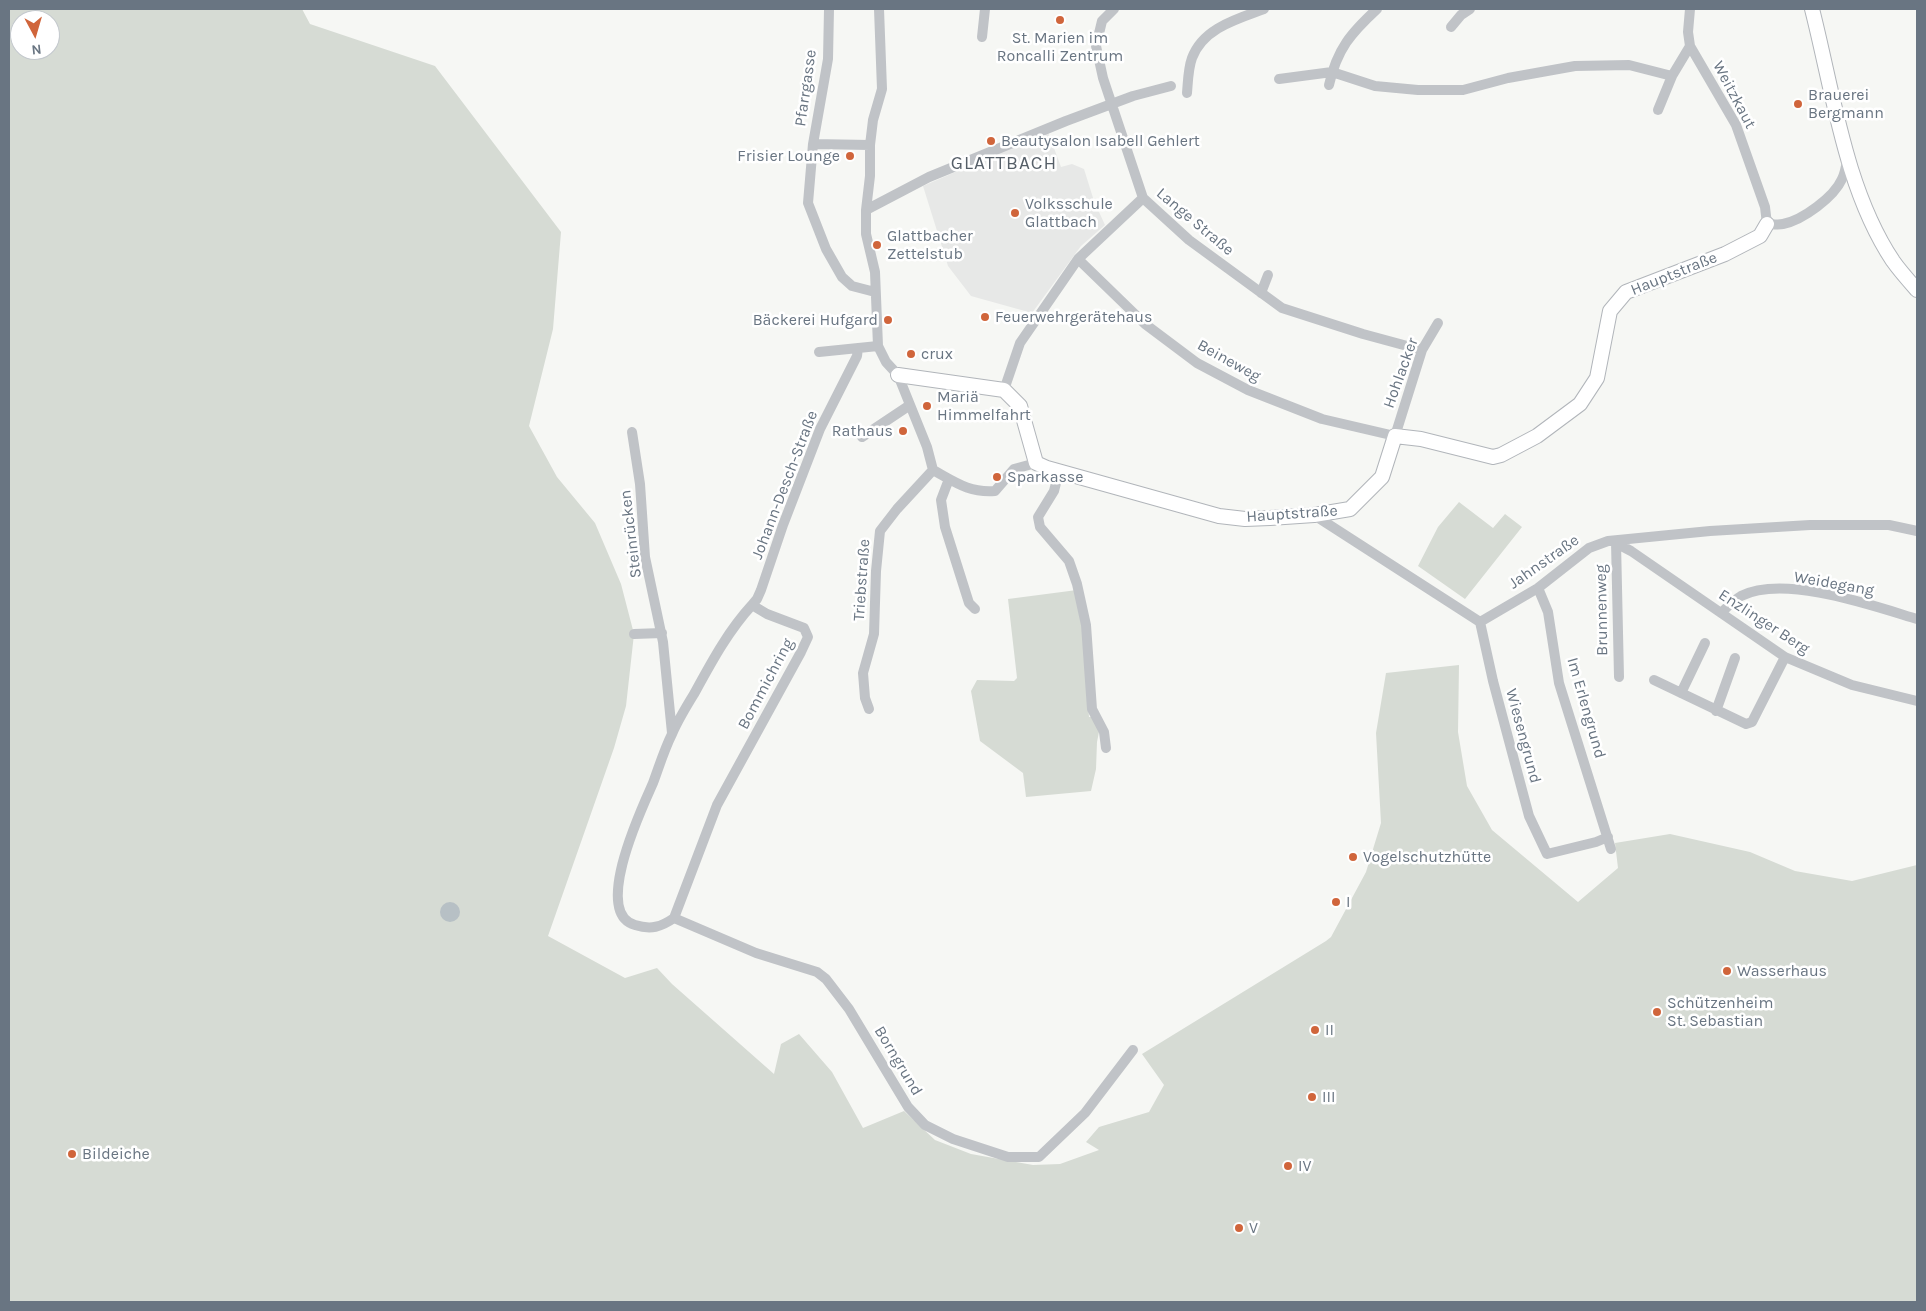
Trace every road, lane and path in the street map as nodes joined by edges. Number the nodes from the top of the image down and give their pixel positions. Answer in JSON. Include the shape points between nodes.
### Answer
{"nodes":[{"id":1,"x":829,"y":9,"type":"edge"},
{"id":2,"x":879,"y":9,"type":"edge"},
{"id":3,"x":985,"y":9,"type":"edge"},
{"id":4,"x":1114,"y":9,"type":"edge"},
{"id":5,"x":1264,"y":9,"type":"edge"},
{"id":6,"x":1377,"y":9,"type":"edge"},
{"id":7,"x":1470,"y":9,"type":"edge"},
{"id":8,"x":1690,"y":9,"type":"edge"},
{"id":9,"x":1812,"y":9,"type":"edge"},
{"id":10,"x":1451,"y":26,"type":"dead end"},
{"id":11,"x":982,"y":37,"type":"dead end"},
{"id":12,"x":1690,"y":46,"type":"junction"},
{"id":13,"x":1332,"y":72,"type":"junction"},
{"id":14,"x":1672,"y":76,"type":"junction"},
{"id":15,"x":1279,"y":79,"type":"dead end"},
{"id":16,"x":1329,"y":85,"type":"dead end"},
{"id":17,"x":1171,"y":86,"type":"dead end"},
{"id":18,"x":1187,"y":93,"type":"dead end"},
{"id":19,"x":1112,"y":103,"type":"junction"},
{"id":20,"x":1658,"y":110,"type":"dead end"},
{"id":21,"x":813,"y":144,"type":"junction"},
{"id":22,"x":870,"y":145,"type":"junction"},
{"id":23,"x":1847,"y":157,"type":"junction"},
{"id":24,"x":1144,"y":198,"type":"junction"},
{"id":25,"x":866,"y":210,"type":"junction"},
{"id":26,"x":1767,"y":224,"type":"junction"},
{"id":27,"x":1078,"y":259,"type":"junction"},
{"id":28,"x":1268,"y":276,"type":"dead end"},
{"id":29,"x":1917,"y":290,"type":"edge"},
{"id":30,"x":875,"y":292,"type":"junction"},
{"id":31,"x":1261,"y":293,"type":"junction"},
{"id":32,"x":1438,"y":323,"type":"dead end"},
{"id":33,"x":878,"y":346,"type":"junction"},
{"id":34,"x":858,"y":348,"type":"junction"},
{"id":35,"x":1422,"y":350,"type":"junction"},
{"id":36,"x":819,"y":352,"type":"dead end"},
{"id":37,"x":898,"y":375,"type":"junction"},
{"id":38,"x":1004,"y":390,"type":"junction"},
{"id":39,"x":910,"y":405,"type":"junction"},
{"id":40,"x":632,"y":432,"type":"dead end"},
{"id":41,"x":1395,"y":436,"type":"junction"},
{"id":42,"x":862,"y":437,"type":"dead end"},
{"id":43,"x":1036,"y":463,"type":"junction"},
{"id":44,"x":932,"y":470,"type":"junction"},
{"id":45,"x":1059,"y":471,"type":"junction"},
{"id":46,"x":949,"y":479,"type":"junction"},
{"id":47,"x":1314,"y":515,"type":"junction"},
{"id":48,"x":1917,"y":531,"type":"edge"},
{"id":49,"x":1612,"y":542,"type":"junction"},
{"id":50,"x":1538,"y":588,"type":"junction"},
{"id":51,"x":752,"y":605,"type":"junction"},
{"id":52,"x":975,"y":609,"type":"dead end"},
{"id":53,"x":1721,"y":613,"type":"junction"},
{"id":54,"x":1917,"y":619,"type":"edge"},
{"id":55,"x":1480,"y":622,"type":"junction"},
{"id":56,"x":662,"y":633,"type":"junction"},
{"id":57,"x":634,"y":634,"type":"dead end"},
{"id":58,"x":1704,"y":642,"type":"dead end"},
{"id":59,"x":1785,"y":657,"type":"junction"},
{"id":60,"x":1735,"y":658,"type":"dead end"},
{"id":61,"x":1619,"y":677,"type":"dead end"},
{"id":62,"x":1654,"y":680,"type":"dead end"},
{"id":63,"x":1681,"y":693,"type":"junction"},
{"id":64,"x":1917,"y":701,"type":"edge"},
{"id":65,"x":869,"y":709,"type":"dead end"},
{"id":66,"x":1716,"y":711,"type":"junction"},
{"id":67,"x":672,"y":734,"type":"junction"},
{"id":68,"x":1106,"y":748,"type":"dead end"},
{"id":69,"x":1608,"y":837,"type":"junction"},
{"id":70,"x":1611,"y":849,"type":"dead end"},
{"id":71,"x":674,"y":918,"type":"junction"},
{"id":72,"x":1133,"y":1050,"type":"dead end"}],
"edges":[{"from":1,"to":21,"type":"street","name":"Pfarrgasse","via":[[828,59]]},
{"from":2,"to":22,"type":"street","via":[[882,90]]},
{"from":3,"to":11,"type":"street"},
{"from":4,"to":19,"type":"street","name":"Lange Straße","via":[[1102,21],[1096,46],[1102,78]]},
{"from":5,"to":18,"type":"street","via":[[1226,24],[1205,38],[1192,58]]},
{"from":6,"to":13,"type":"street","via":[[1355,29]]},
{"from":7,"to":10,"type":"street"},
{"from":8,"to":12,"type":"street","name":"Weitzkaut"},
{"from":9,"to":23,"type":"street"},
{"from":12,"to":14,"type":"street"},
{"from":12,"to":26,"type":"street","name":"Weitzkaut","via":[[1736,125],[1765,206]]},
{"from":13,"to":14,"type":"street","via":[[1375,86],[1418,90],[1463,90],[1576,66],[1629,65]]},
{"from":13,"to":15,"type":"street"},
{"from":13,"to":16,"type":"street"},
{"from":14,"to":20,"type":"street"},
{"from":17,"to":19,"type":"street"},
{"from":19,"to":24,"type":"street","name":"Lange Straße"},
{"from":19,"to":25,"type":"street","via":[[929,178]]},
{"from":21,"to":22,"type":"street"},
{"from":21,"to":30,"type":"street","name":"Pfarrgasse","via":[[808,203],[826,249],[842,277],[852,286]]},
{"from":22,"to":25,"type":"street"},
{"from":23,"to":26,"type":"street","via":[[1842,180],[1823,202],[1801,217],[1783,224]]},
{"from":23,"to":29,"type":"street","via":[[1874,226],[1893,261]]},
{"from":24,"to":27,"type":"street"},
{"from":24,"to":31,"type":"street","name":"Lange Straße","via":[[1189,240]]},
{"from":25,"to":30,"type":"street","via":[[866,234],[875,272]]},
{"from":26,"to":41,"type":"street","name":"Hauptstraße","via":[[1760,236],[1725,254],[1626,292],[1610,311],[1597,378],[1580,404],[1537,436],[1493,457],[1422,439]]},
{"from":27,"to":38,"type":"street","via":[[1020,343]]},
{"from":27,"to":41,"type":"street","name":"Beineweg","via":[[1145,324],[1197,363],[1248,390],[1322,419]]},
{"from":28,"to":31,"type":"street"},
{"from":30,"to":33,"type":"street"},
{"from":31,"to":35,"type":"street","name":"Lange Straße","via":[[1282,308]]},
{"from":32,"to":35,"type":"street","name":"Hohlacker"},
{"from":33,"to":34,"type":"street"},
{"from":33,"to":37,"type":"street"},
{"from":34,"to":36,"type":"street"},
{"from":34,"to":51,"type":"street","name":"Johann-Desch-Straße","via":[[820,429],[761,590]]},
{"from":35,"to":41,"type":"street","name":"Hohlacker"},
{"from":37,"to":38,"type":"street"},
{"from":37,"to":39,"type":"street"},
{"from":38,"to":43,"type":"street","via":[[1020,406]]},
{"from":39,"to":42,"type":"street"},
{"from":39,"to":44,"type":"street","via":[[927,447]]},
{"from":40,"to":56,"type":"street","name":"Steinrücken","via":[[646,557]]},
{"from":41,"to":47,"type":"street","name":"Hauptstraße","via":[[1382,477],[1350,509]]},
{"from":43,"to":45,"type":"street","name":"Hauptstraße"},
{"from":43,"to":46,"type":"street","via":[[1014,469],[995,491],[980,492]]},
{"from":44,"to":46,"type":"street"},
{"from":44,"to":65,"type":"street","name":"Triebstraße","via":[[880,531],[874,634],[863,673]]},
{"from":45,"to":47,"type":"street","name":"Hauptstraße","via":[[1219,516],[1245,519]]},
{"from":45,"to":68,"type":"street","via":[[1054,491],[1038,517],[1040,528],[1069,561],[1076,584],[1086,625],[1092,709],[1104,732]]},
{"from":46,"to":52,"type":"street","via":[[941,500],[945,527],[969,602]]},
{"from":47,"to":55,"type":"street"},
{"from":48,"to":49,"type":"street","name":"Jahnstraße","via":[[1889,525],[1810,525],[1710,531]]},
{"from":49,"to":50,"type":"street","name":"Jahnstraße","via":[[1589,548]]},
{"from":49,"to":53,"type":"street","name":"Enzlinger Berg","via":[[1674,579]]},
{"from":49,"to":61,"type":"street","name":"Brunnenweg"},
{"from":50,"to":55,"type":"street","name":"Jahnstraße"},
{"from":50,"to":69,"type":"street","name":"Im Erlengrund","via":[[1548,612],[1559,683]]},
{"from":51,"to":67,"type":"street","via":[[737,621],[708,667]]},
{"from":51,"to":71,"type":"street","name":"Bommichring","via":[[804,628],[808,637],[718,805]]},
{"from":53,"to":54,"type":"street","name":"Weidegang","via":[[1741,596],[1778,590],[1855,599]]},
{"from":53,"to":59,"type":"street","name":"Enzlinger Berg"},
{"from":55,"to":69,"type":"street","name":"Wiesengrund","via":[[1529,816],[1547,854]]},
{"from":56,"to":57,"type":"street"},
{"from":56,"to":67,"type":"street","name":"Steinrücken"},
{"from":58,"to":63,"type":"street"},
{"from":59,"to":64,"type":"street","name":"Enzlinger Berg","via":[[1852,685]]},
{"from":59,"to":66,"type":"street","via":[[1752,722],[1742,724]]},
{"from":60,"to":66,"type":"street"},
{"from":62,"to":63,"type":"street"},
{"from":63,"to":66,"type":"street"},
{"from":67,"to":71,"type":"street","via":[[636,820],[619,879],[618,905],[632,924],[645,928],[656,928]]},
{"from":69,"to":70,"type":"street","name":"Im Erlengrund"},
{"from":71,"to":72,"type":"street","name":"Borngrund","via":[[756,953],[817,972],[850,1008],[908,1107],[925,1125],[953,1139],[1008,1156],[1039,1157],[1086,1113]]}]}
